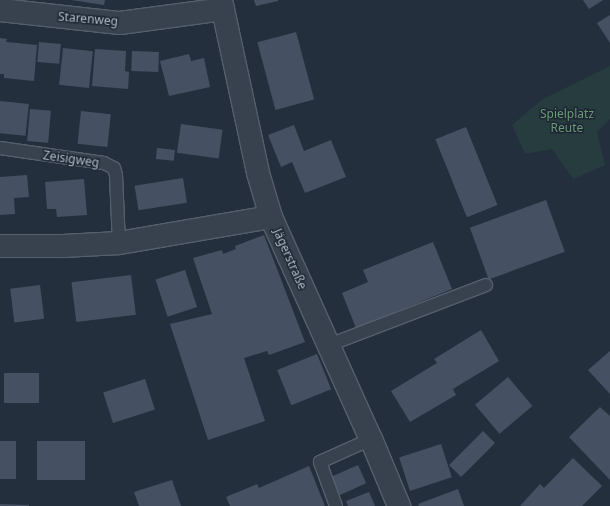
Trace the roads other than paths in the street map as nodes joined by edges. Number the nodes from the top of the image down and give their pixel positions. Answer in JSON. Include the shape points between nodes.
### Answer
{"nodes":[{"id":1,"x":222,"y":4,"type":"edge"},
{"id":2,"x":0,"y":10,"type":"edge"},
{"id":3,"x":0,"y":148,"type":"edge"},
{"id":4,"x":271,"y":217,"type":"junction"},
{"id":5,"x":119,"y":243,"type":"junction"},
{"id":6,"x":0,"y":246,"type":"edge"},
{"id":7,"x":486,"y":285,"type":"dead end"},
{"id":8,"x":329,"y":345,"type":"junction"},
{"id":9,"x":371,"y":439,"type":"junction"},
{"id":10,"x":336,"y":506,"type":"edge"},
{"id":11,"x":399,"y":506,"type":"edge"}],
"edges":[{"from":1,"to":2,"type":"street","name":"Starenweg","via":[[120,23]]},
{"from":1,"to":4,"type":"street","name":"Jägerstraße","via":[[258,173]]},
{"from":3,"to":5,"type":"lane","name":"Zeisigweg","via":[[104,163],[114,168]]},
{"from":4,"to":5,"type":"street"},
{"from":4,"to":8,"type":"street","name":"Jägerstraße"},
{"from":5,"to":6,"type":"street"},
{"from":7,"to":8,"type":"lane"},
{"from":8,"to":9,"type":"street","name":"Jägerstraße"},
{"from":9,"to":10,"type":"lane","via":[[320,462]]},
{"from":9,"to":11,"type":"street","name":"Jägerstraße"}]}
